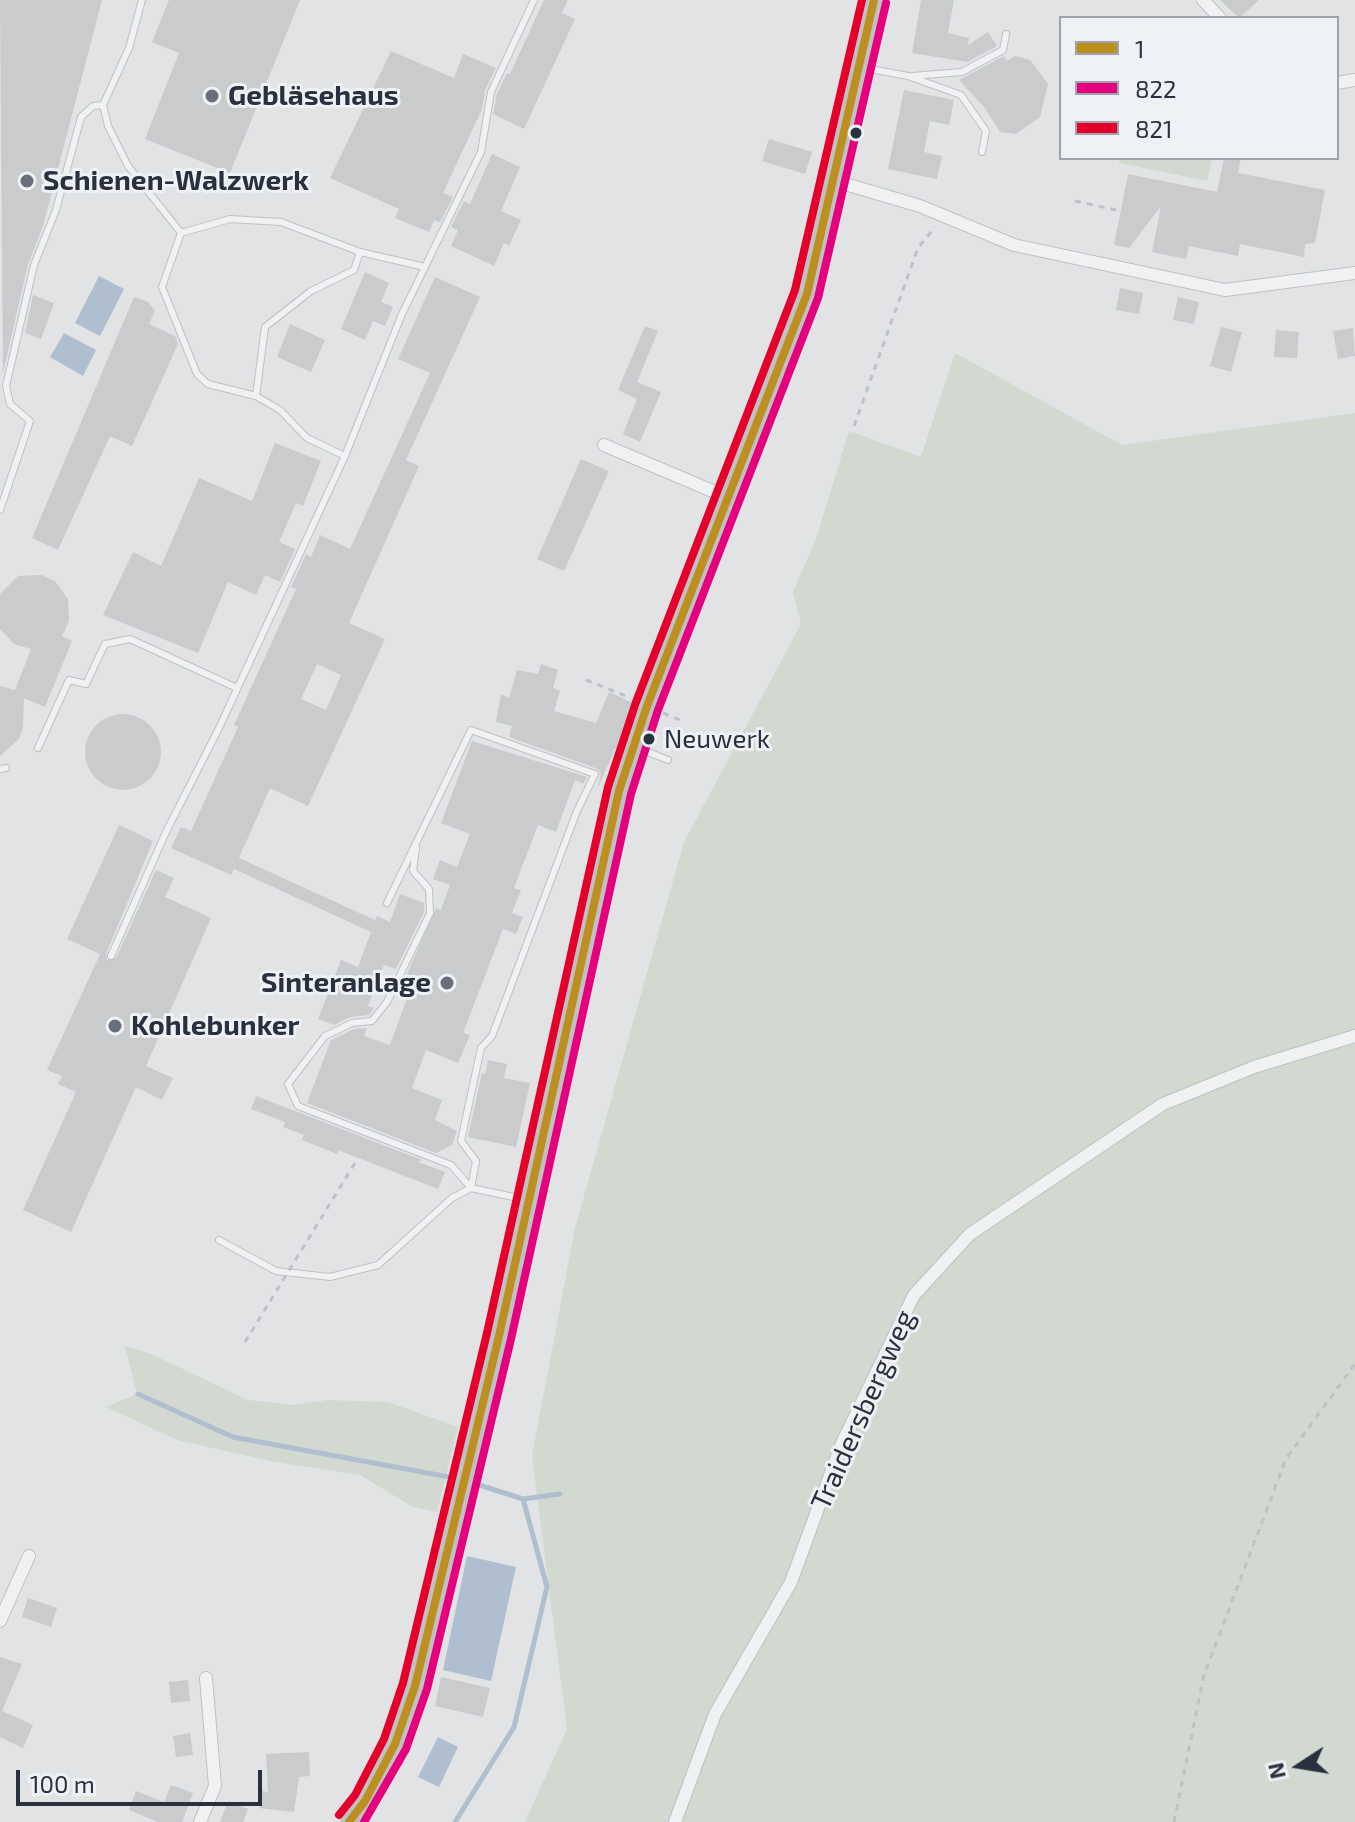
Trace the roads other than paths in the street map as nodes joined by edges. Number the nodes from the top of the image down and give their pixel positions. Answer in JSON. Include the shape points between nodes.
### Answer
{"nodes":[{"id":1,"x":142,"y":0,"type":"edge"},
{"id":2,"x":534,"y":0,"type":"edge"},
{"id":3,"x":874,"y":0,"type":"edge"},
{"id":4,"x":1203,"y":0,"type":"edge"},
{"id":5,"x":1218,"y":16,"type":"edge"},
{"id":6,"x":1006,"y":34,"type":"dead end"},
{"id":7,"x":860,"y":67,"type":"junction"},
{"id":8,"x":908,"y":76,"type":"junction"},
{"id":9,"x":103,"y":105,"type":"junction"},
{"id":10,"x":982,"y":152,"type":"dead end"},
{"id":11,"x":835,"y":181,"type":"junction"},
{"id":12,"x":181,"y":233,"type":"junction"},
{"id":13,"x":360,"y":252,"type":"junction"},
{"id":14,"x":425,"y":267,"type":"junction"},
{"id":15,"x":1355,"y":273,"type":"edge"},
{"id":16,"x":256,"y":396,"type":"junction"},
{"id":17,"x":604,"y":445,"type":"dead end"},
{"id":18,"x":345,"y":456,"type":"junction"},
{"id":19,"x":729,"y":498,"type":"junction"},
{"id":20,"x":0,"y":510,"type":"edge"},
{"id":21,"x":237,"y":688,"type":"junction"},
{"id":22,"x":633,"y":747,"type":"junction"},
{"id":23,"x":38,"y":748,"type":"dead end"},
{"id":24,"x":668,"y":760,"type":"dead end"},
{"id":25,"x":416,"y":848,"type":"junction"},
{"id":26,"x":387,"y":903,"type":"dead end"},
{"id":27,"x":111,"y":956,"type":"dead end"},
{"id":28,"x":1355,"y":1036,"type":"edge"},
{"id":29,"x":471,"y":1188,"type":"junction"},
{"id":30,"x":529,"y":1200,"type":"junction"},
{"id":31,"x":219,"y":1240,"type":"dead end"},
{"id":32,"x":29,"y":1556,"type":"dead end"},
{"id":33,"x":0,"y":1621,"type":"edge"},
{"id":34,"x":206,"y":1678,"type":"dead end"},
{"id":35,"x":200,"y":1822,"type":"edge"},
{"id":36,"x":349,"y":1822,"type":"edge"},
{"id":37,"x":675,"y":1822,"type":"edge"}],
"edges":[{"from":1,"to":9,"type":"lane","via":[[129,48]]},
{"from":2,"to":14,"type":"lane","via":[[491,92],[481,152]]},
{"from":3,"to":7,"type":"main road"},
{"from":4,"to":5,"type":"street"},
{"from":6,"to":8,"type":"lane","via":[[1003,50],[962,72]]},
{"from":7,"to":8,"type":"lane"},
{"from":7,"to":11,"type":"main road"},
{"from":8,"to":10,"type":"lane","via":[[961,95],[986,131]]},
{"from":9,"to":12,"type":"lane","via":[[128,166]]},
{"from":9,"to":20,"type":"lane","via":[[81,117],[8,365],[10,404],[30,421]]},
{"from":11,"to":15,"type":"street","via":[[920,206],[1014,245],[1225,290]]},
{"from":11,"to":19,"type":"main road","via":[[807,294]]},
{"from":12,"to":13,"type":"lane","via":[[230,219],[281,222]]},
{"from":12,"to":16,"type":"lane","via":[[162,287],[197,374],[208,384]]},
{"from":13,"to":14,"type":"lane"},
{"from":13,"to":16,"type":"lane","via":[[354,270],[311,291],[265,327]]},
{"from":14,"to":18,"type":"lane"},
{"from":16,"to":18,"type":"lane","via":[[280,410],[307,438]]},
{"from":17,"to":19,"type":"street"},
{"from":18,"to":21,"type":"lane"},
{"from":19,"to":22,"type":"main road"},
{"from":21,"to":23,"type":"lane","via":[[130,639],[105,644],[86,684],[69,680]]},
{"from":21,"to":27,"type":"lane"},
{"from":22,"to":24,"type":"lane"},
{"from":22,"to":30,"type":"main road","via":[[598,878]]},
{"from":25,"to":26,"type":"lane"},
{"from":25,"to":29,"type":"lane","via":[[413,871],[429,889],[430,913],[387,1002],[372,1021],[352,1023],[325,1036],[288,1084],[298,1106],[451,1165]]},
{"from":25,"to":29,"type":"lane","via":[[471,730],[595,774],[492,1036],[481,1048],[461,1141],[476,1161]]},
{"from":28,"to":37,"type":"street","name":"Traidersbergweg","via":[[1254,1067],[1163,1104],[970,1234],[914,1295],[842,1443],[791,1582],[715,1714]]},
{"from":29,"to":30,"type":"lane"},
{"from":29,"to":31,"type":"lane","via":[[452,1198],[378,1265],[330,1277],[276,1271]]},
{"from":30,"to":36,"type":"main road","via":[[415,1686],[395,1744]]},
{"from":32,"to":33,"type":"street"},
{"from":34,"to":35,"type":"street","via":[[215,1786]]}]}
